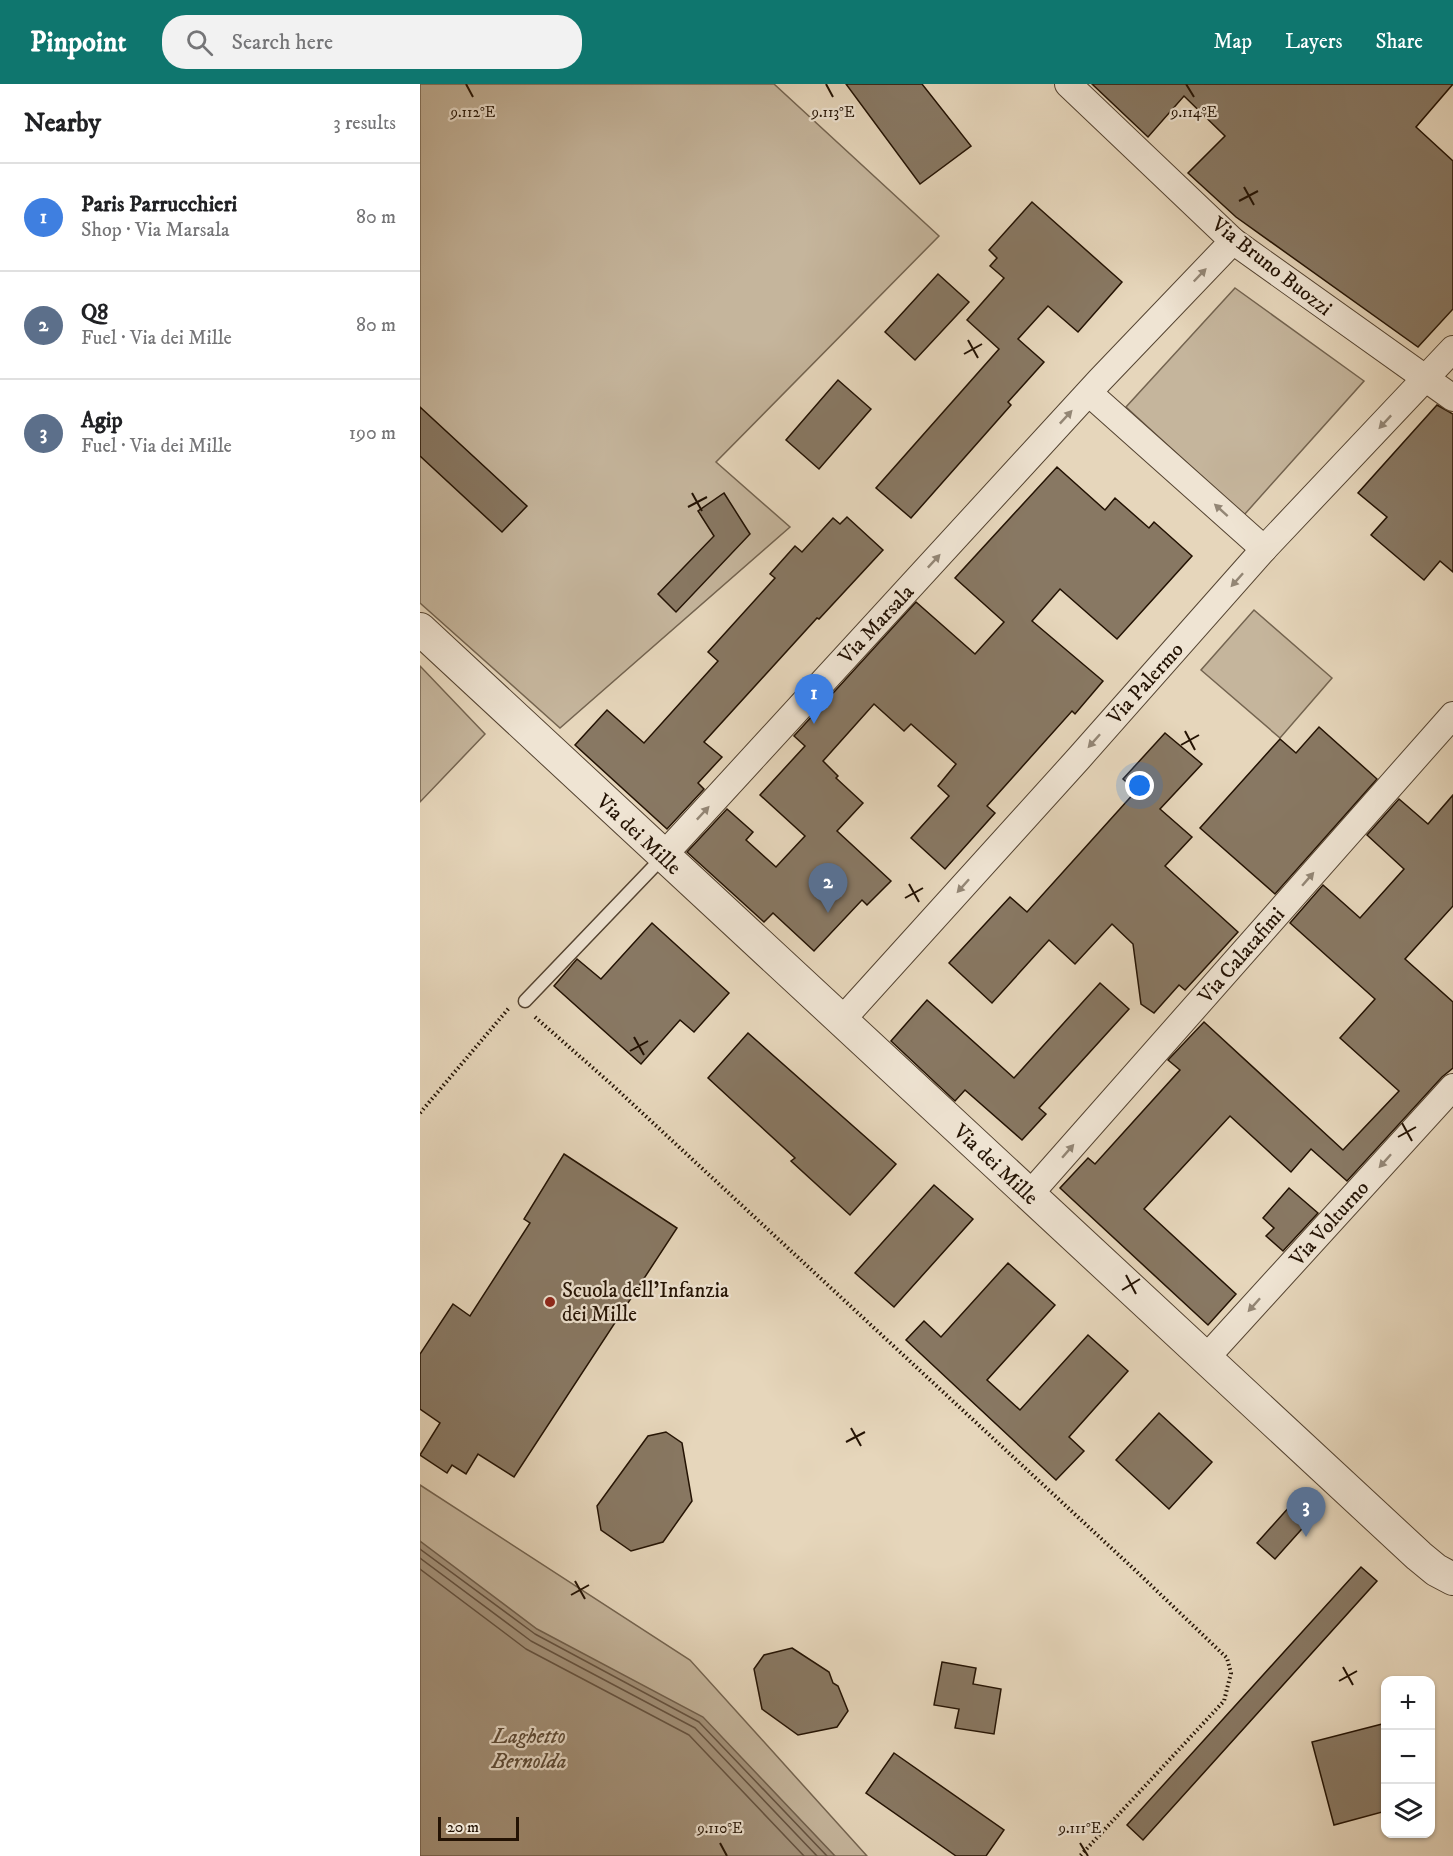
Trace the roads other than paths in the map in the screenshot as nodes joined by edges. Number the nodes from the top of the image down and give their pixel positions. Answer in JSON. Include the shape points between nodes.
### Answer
{"nodes":[{"id":1,"x":1072,"y":88,"type":"edge"},
{"id":2,"x":1233,"y":241,"type":"junction"},
{"id":3,"x":1453,"y":349,"type":"edge"},
{"id":4,"x":1425,"y":380,"type":"junction"},
{"id":5,"x":1089,"y":393,"type":"junction"},
{"id":6,"x":1453,"y":398,"type":"edge"},
{"id":7,"x":1264,"y":549,"type":"junction"},
{"id":8,"x":420,"y":629,"type":"edge"},
{"id":9,"x":1453,"y":715,"type":"edge"},
{"id":10,"x":663,"y":856,"type":"junction"},
{"id":11,"x":520,"y":1000,"type":"road end"},
{"id":12,"x":841,"y":1021,"type":"junction"},
{"id":13,"x":1453,"y":1087,"type":"edge"},
{"id":14,"x":1029,"y":1195,"type":"junction"},
{"id":15,"x":1205,"y":1359,"type":"junction"},
{"id":16,"x":1453,"y":1579,"type":"edge"}],
"edges":[{"from":1,"to":2,"type":"street","name":"Via Bruno Buozzi"},
{"from":2,"to":4,"type":"street","name":"Via Bruno Buozzi"},
{"from":5,"to":2,"type":"street","name":"Via Marsala","one_way":true},
{"from":3,"to":4,"type":"street","name":"Via Palermo"},
{"from":4,"to":6,"type":"street","name":"Via Bruno Buozzi"},
{"from":4,"to":7,"type":"street","name":"Via Palermo","one_way":true},
{"from":7,"to":5,"type":"street","one_way":true},
{"from":10,"to":5,"type":"street","name":"Via Marsala","one_way":true},
{"from":7,"to":12,"type":"street","name":"Via Palermo","one_way":true},
{"from":8,"to":10,"type":"street","name":"Via dei Mille"},
{"from":14,"to":9,"type":"street","name":"Via Calatafimi","one_way":true},
{"from":10,"to":11,"type":"lane"},
{"from":10,"to":12,"type":"street","name":"Via dei Mille"},
{"from":12,"to":14,"type":"street","name":"Via dei Mille"},
{"from":13,"to":15,"type":"street","name":"Via Volturno","one_way":true},
{"from":14,"to":15,"type":"street","name":"Via dei Mille"},
{"from":15,"to":16,"type":"street","name":"Via dei Mille","via":[[1424,1560]]}]}
